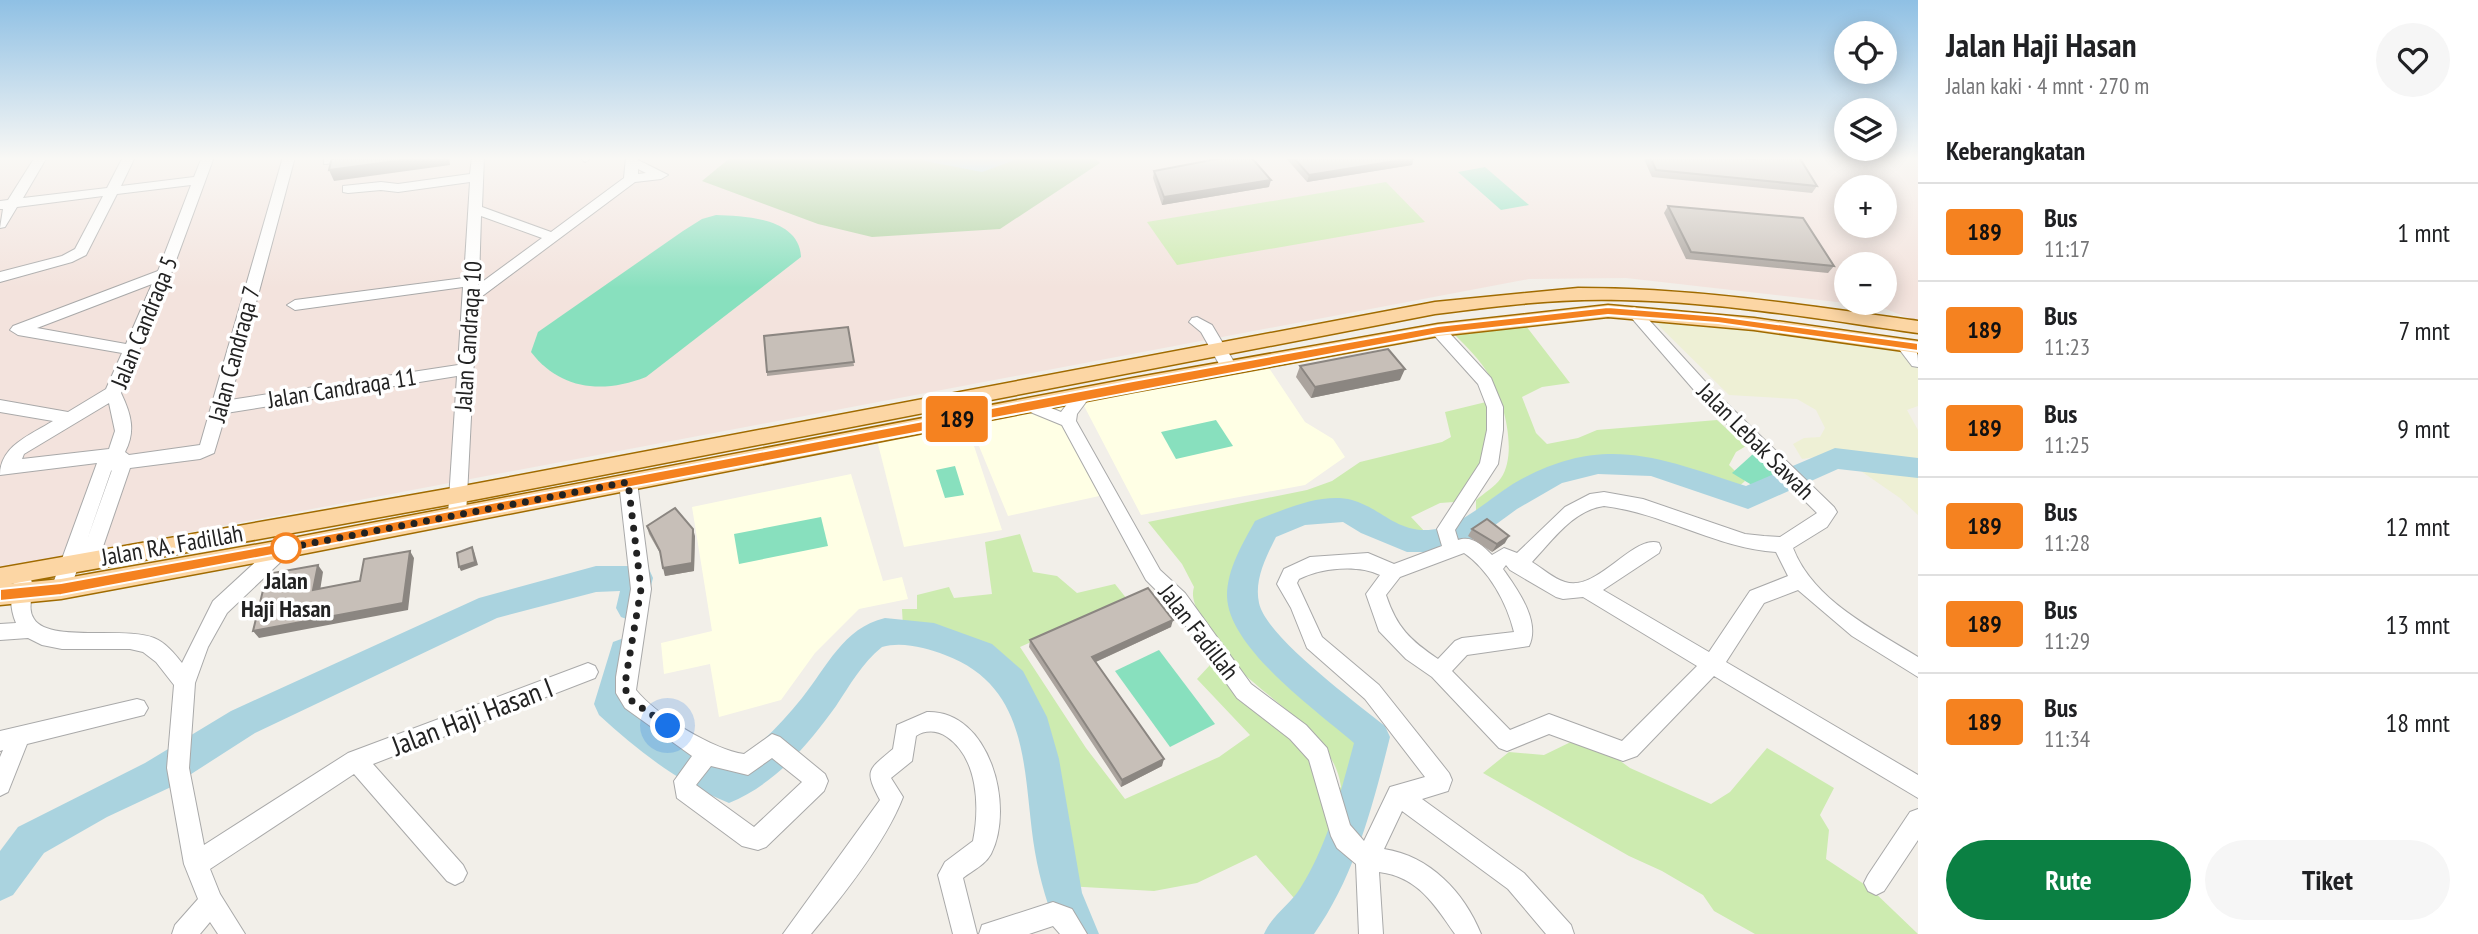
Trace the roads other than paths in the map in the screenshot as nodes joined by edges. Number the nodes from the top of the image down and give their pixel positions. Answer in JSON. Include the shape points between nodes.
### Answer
{"nodes":[{"id":1,"x":34,"y":201,"type":"edge"},
{"id":2,"x":106,"y":201,"type":"edge"},
{"id":3,"x":191,"y":201,"type":"edge"},
{"id":4,"x":277,"y":201,"type":"edge"},
{"id":5,"x":476,"y":201,"type":"edge"},
{"id":6,"x":601,"y":201,"type":"edge"},
{"id":7,"x":6,"y":204,"type":"edge"},
{"id":8,"x":476,"y":210,"type":"junction"},
{"id":9,"x":0,"y":224,"type":"edge"},
{"id":10,"x":552,"y":237,"type":"junction"},
{"id":11,"x":164,"y":274,"type":"junction"},
{"id":12,"x":0,"y":277,"type":"edge"},
{"id":13,"x":472,"y":281,"type":"junction"},
{"id":14,"x":470,"y":298,"type":"junction"},
{"id":15,"x":295,"y":305,"type":"dead end"},
{"id":16,"x":1634,"y":312,"type":"junction"},
{"id":17,"x":1918,"y":327,"type":"edge"},
{"id":18,"x":18,"y":330,"type":"junction"},
{"id":19,"x":1438,"y":330,"type":"junction"},
{"id":20,"x":0,"y":332,"type":"edge"},
{"id":21,"x":1911,"y":346,"type":"edge"},
{"id":22,"x":1214,"y":348,"type":"junction"},
{"id":23,"x":133,"y":350,"type":"junction"},
{"id":24,"x":1918,"y":362,"type":"edge"},
{"id":25,"x":1229,"y":367,"type":"junction"},
{"id":26,"x":466,"y":369,"type":"junction"},
{"id":27,"x":113,"y":393,"type":"junction"},
{"id":28,"x":1084,"y":394,"type":"junction"},
{"id":29,"x":1029,"y":405,"type":"junction"},
{"id":30,"x":0,"y":406,"type":"edge"},
{"id":31,"x":219,"y":408,"type":"junction"},
{"id":32,"x":69,"y":418,"type":"junction"},
{"id":33,"x":1068,"y":421,"type":"junction"},
{"id":34,"x":116,"y":457,"type":"junction"},
{"id":35,"x":4,"y":467,"type":"edge"},
{"id":36,"x":628,"y":482,"type":"junction"},
{"id":37,"x":457,"y":505,"type":"junction"},
{"id":38,"x":1450,"y":543,"type":"junction"},
{"id":39,"x":1783,"y":545,"type":"junction"},
{"id":40,"x":1652,"y":548,"type":"dead end"},
{"id":41,"x":282,"y":549,"type":"junction"},
{"id":42,"x":80,"y":561,"type":"junction"},
{"id":43,"x":1517,"y":565,"type":"junction"},
{"id":44,"x":1491,"y":568,"type":"junction"},
{"id":45,"x":29,"y":571,"type":"junction"},
{"id":46,"x":1393,"y":572,"type":"junction"},
{"id":47,"x":0,"y":577,"type":"edge"},
{"id":48,"x":1801,"y":582,"type":"junction"},
{"id":49,"x":1584,"y":588,"type":"junction"},
{"id":50,"x":61,"y":589,"type":"junction"},
{"id":51,"x":9,"y":594,"type":"edge"},
{"id":52,"x":23,"y":631,"type":"junction"},
{"id":53,"x":0,"y":632,"type":"edge"},
{"id":54,"x":1713,"y":664,"type":"junction"},
{"id":55,"x":1918,"y":668,"type":"edge"},
{"id":56,"x":1439,"y":671,"type":"junction"},
{"id":57,"x":588,"y":672,"type":"dead end"},
{"id":58,"x":185,"y":683,"type":"junction"},
{"id":59,"x":137,"y":708,"type":"dead end"},
{"id":60,"x":10,"y":739,"type":"edge"},
{"id":61,"x":706,"y":756,"type":"junction"},
{"id":62,"x":356,"y":760,"type":"junction"},
{"id":63,"x":0,"y":785,"type":"edge"},
{"id":64,"x":1918,"y":787,"type":"edge"},
{"id":65,"x":1398,"y":795,"type":"junction"},
{"id":66,"x":1918,"y":820,"type":"edge"},
{"id":67,"x":1367,"y":859,"type":"junction"},
{"id":68,"x":196,"y":864,"type":"junction"},
{"id":69,"x":455,"y":873,"type":"dead end"},
{"id":70,"x":1876,"y":883,"type":"dead end"},
{"id":71,"x":211,"y":902,"type":"junction"},
{"id":72,"x":184,"y":934,"type":"edge"},
{"id":73,"x":233,"y":934,"type":"edge"},
{"id":74,"x":795,"y":934,"type":"edge"},
{"id":75,"x":965,"y":934,"type":"edge"},
{"id":76,"x":991,"y":934,"type":"edge"},
{"id":77,"x":1075,"y":934,"type":"edge"},
{"id":78,"x":1371,"y":934,"type":"edge"},
{"id":79,"x":1469,"y":934,"type":"edge"},
{"id":80,"x":1562,"y":934,"type":"edge"}],
"edges":[{"from":1,"to":7,"type":"street"},
{"from":2,"to":12,"type":"street","via":[[81,252]]},
{"from":3,"to":11,"type":"street","name":"Jalan Candraqa 5"},
{"from":4,"to":31,"type":"street","name":"Jalan Candraqa 7"},
{"from":5,"to":8,"type":"street","name":"Jalan Candraqa 10"},
{"from":6,"to":10,"type":"street"},
{"from":7,"to":9,"type":"street"},
{"from":8,"to":10,"type":"street"},
{"from":8,"to":13,"type":"street","name":"Jalan Candraqa 10"},
{"from":10,"to":14,"type":"street"},
{"from":11,"to":18,"type":"street"},
{"from":11,"to":23,"type":"street","name":"Jalan Candraqa 5"},
{"from":13,"to":14,"type":"street","name":"Jalan Candraqa 10"},
{"from":13,"to":15,"type":"street"},
{"from":14,"to":26,"type":"street","name":"Jalan Candraqa 10"},
{"from":16,"to":19,"type":"main road","name":"Jalan RA. Fadillah","via":[[1589,311]]},
{"from":16,"to":21,"type":"main road","name":"Jalan RA. Fadillah"},
{"from":16,"to":39,"type":"street","name":"Jalan Lebak Sawah","via":[[1693,379],[1828,514]]},
{"from":17,"to":22,"type":"main road","name":"Jalan RA. Fadillah","via":[[1707,301],[1579,294],[1435,308]]},
{"from":18,"to":20,"type":"street"},
{"from":18,"to":23,"type":"street"},
{"from":19,"to":25,"type":"main road","name":"Jalan RA. Fadillah"},
{"from":19,"to":38,"type":"street","via":[[1485,382],[1495,407],[1489,464],[1449,524]]},
{"from":21,"to":24,"type":"street"},
{"from":22,"to":25,"type":"street"},
{"from":22,"to":37,"type":"main road","name":"Jalan RA. Fadillah"},
{"from":23,"to":27,"type":"street","name":"Jalan Candraqa 5"},
{"from":25,"to":28,"type":"main road","name":"Jalan RA. Fadillah"},
{"from":26,"to":31,"type":"street","name":"Jalan Candraqa 11"},
{"from":26,"to":37,"type":"street","name":"Jalan Candraqa 10"},
{"from":27,"to":32,"type":"street"},
{"from":27,"to":34,"type":"street","name":"Jalan Candraqa 5","via":[[125,421]]},
{"from":28,"to":29,"type":"main road","name":"Jalan RA. Fadillah"},
{"from":28,"to":33,"type":"street"},
{"from":29,"to":33,"type":"street"},
{"from":29,"to":36,"type":"main road","name":"Jalan RA. Fadillah"},
{"from":30,"to":32,"type":"street"},
{"from":31,"to":34,"type":"street","name":"Jalan Candraqa 7","via":[[210,443],[203,452]]},
{"from":32,"to":35,"type":"street","via":[[18,450]]},
{"from":33,"to":67,"type":"street","name":"Jalan Fadillah","via":[[1153,575],[1178,599],[1244,691],[1298,732],[1319,755],[1342,834]]},
{"from":34,"to":35,"type":"street"},
{"from":34,"to":42,"type":"street","name":"Jalan Candraqa 5"},
{"from":36,"to":37,"type":"main road","name":"Jalan RA. Fadillah"},
{"from":36,"to":61,"type":"street","via":[[641,589],[626,693]]},
{"from":37,"to":41,"type":"main road","name":"Jalan RA. Fadillah"},
{"from":37,"to":42,"type":"main road","name":"Jalan RA. Fadillah"},
{"from":38,"to":44,"type":"street","via":[[1470,546]]},
{"from":38,"to":46,"type":"street"},
{"from":39,"to":43,"type":"street","via":[[1746,541],[1663,513],[1595,499],[1563,520]]},
{"from":39,"to":48,"type":"street"},
{"from":40,"to":49,"type":"street"},
{"from":41,"to":50,"type":"main road","name":"Jalan RA. Fadillah"},
{"from":41,"to":58,"type":"street","via":[[220,607]]},
{"from":42,"to":45,"type":"main road","name":"Jalan RA. Fadillah"},
{"from":42,"to":50,"type":"street","name":"Jalan Candraqa 5"},
{"from":43,"to":44,"type":"street","via":[[1504,555]]},
{"from":43,"to":49,"type":"street","via":[[1563,591]]},
{"from":44,"to":56,"type":"street","via":[[1523,626],[1522,640],[1462,647]]},
{"from":45,"to":47,"type":"main road","name":"Jalan RA. Fadillah"},
{"from":45,"to":51,"type":"street"},
{"from":46,"to":56,"type":"street","via":[[1376,594],[1386,625]]},
{"from":46,"to":65,"type":"street","via":[[1368,561],[1310,565],[1291,573],[1287,584],[1314,642],[1372,692],[1441,780]]},
{"from":48,"to":54,"type":"street","via":[[1757,597]]},
{"from":48,"to":55,"type":"street","via":[[1833,610]]},
{"from":49,"to":54,"type":"street"},
{"from":50,"to":51,"type":"main road","name":"Jalan RA. Fadillah"},
{"from":51,"to":52,"type":"street"},
{"from":52,"to":53,"type":"street"},
{"from":52,"to":58,"type":"street","via":[[36,640],[112,639],[147,644],[162,654]]},
{"from":54,"to":56,"type":"street","via":[[1623,751],[1549,724],[1507,741]]},
{"from":54,"to":64,"type":"street"},
{"from":57,"to":62,"type":"street","name":"Jalan Haji Hasan I"},
{"from":58,"to":68,"type":"street","via":[[178,759]]},
{"from":59,"to":60,"type":"street"},
{"from":60,"to":63,"type":"street"},
{"from":61,"to":61,"type":"street","via":[[748,765],[781,750],[817,781],[758,839],[740,833],[685,790],[685,781]]},
{"from":62,"to":68,"type":"street","name":"Jalan Haji Hasan I"},
{"from":62,"to":69,"type":"street","name":"Jalan Haji Hasan I"},
{"from":65,"to":67,"type":"street"},
{"from":65,"to":80,"type":"street","via":[[1516,881]]},
{"from":66,"to":70,"type":"street"},
{"from":67,"to":78,"type":"street"},
{"from":67,"to":79,"type":"street","via":[[1415,867],[1432,881]]},
{"from":68,"to":71,"type":"street"},
{"from":71,"to":72,"type":"street"},
{"from":71,"to":73,"type":"street"},
{"from":74,"to":75,"type":"street","via":[[888,807],[892,797],[880,774],[904,754],[905,732],[912,726],[936,722],[957,730],[972,746],[988,801],[983,847],[950,876]]},
{"from":76,"to":77,"type":"street","via":[[1053,914],[1063,918]]}]}
